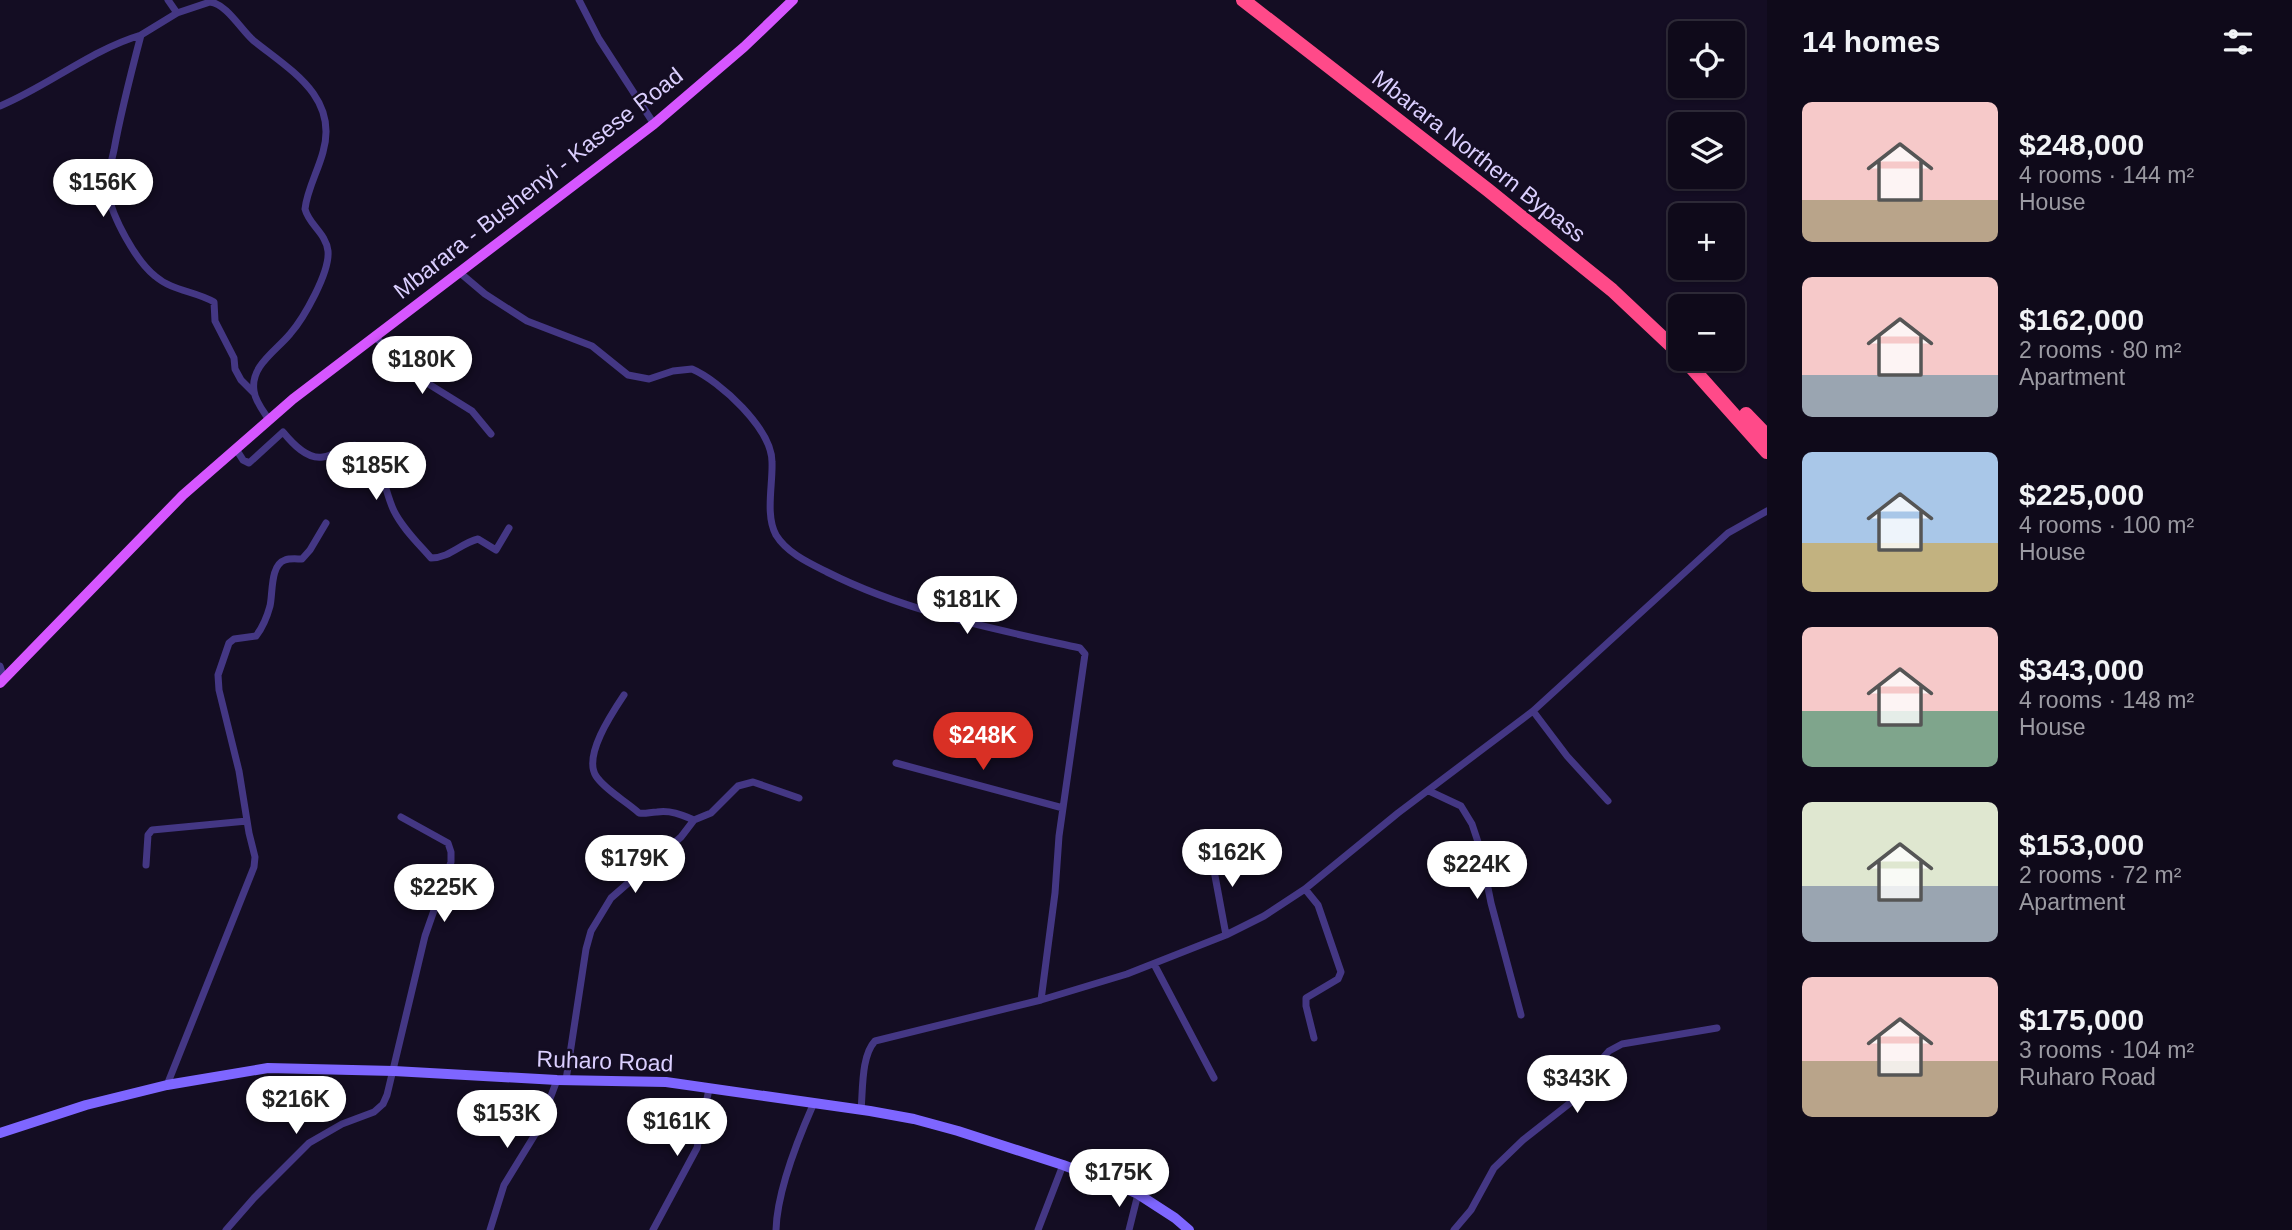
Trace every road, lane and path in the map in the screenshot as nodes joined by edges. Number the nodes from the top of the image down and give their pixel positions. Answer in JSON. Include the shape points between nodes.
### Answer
{"nodes":[{"id":1,"x":168,"y":0,"type":"edge"},
{"id":2,"x":579,"y":0,"type":"edge"},
{"id":3,"x":793,"y":0,"type":"edge"},
{"id":4,"x":1243,"y":0,"type":"edge"},
{"id":5,"x":1254,"y":0,"type":"edge"},
{"id":6,"x":177,"y":13,"type":"junction"},
{"id":7,"x":141,"y":35,"type":"junction"},
{"id":8,"x":0,"y":107,"type":"edge"},
{"id":9,"x":654,"y":124,"type":"junction"},
{"id":10,"x":459,"y":272,"type":"junction"},
{"id":11,"x":1668,"y":330,"type":"edge"},
{"id":12,"x":374,"y":336,"type":"junction"},
{"id":13,"x":1668,"y":343,"type":"edge"},
{"id":14,"x":1695,"y":371,"type":"edge"},
{"id":15,"x":1706,"y":371,"type":"edge"},
{"id":16,"x":254,"y":393,"type":"junction"},
{"id":17,"x":269,"y":420,"type":"junction"},
{"id":18,"x":491,"y":435,"type":"dead end"},
{"id":19,"x":1767,"y":436,"type":"edge"},
{"id":20,"x":236,"y":449,"type":"junction"},
{"id":21,"x":1767,"y":452,"type":"edge"},
{"id":22,"x":1767,"y":511,"type":"edge"},
{"id":23,"x":326,"y":523,"type":"dead end"},
{"id":24,"x":509,"y":528,"type":"dead end"},
{"id":25,"x":0,"y":666,"type":"edge"},
{"id":26,"x":2,"y":681,"type":"edge"},
{"id":27,"x":624,"y":695,"type":"dead end"},
{"id":28,"x":1533,"y":711,"type":"junction"},
{"id":29,"x":896,"y":763,"type":"dead end"},
{"id":30,"x":1429,"y":791,"type":"junction"},
{"id":31,"x":799,"y":799,"type":"dead end"},
{"id":32,"x":1608,"y":800,"type":"dead end"},
{"id":33,"x":1063,"y":808,"type":"junction"},
{"id":34,"x":401,"y":817,"type":"dead end"},
{"id":35,"x":694,"y":820,"type":"junction"},
{"id":36,"x":247,"y":821,"type":"junction"},
{"id":37,"x":1210,"y":849,"type":"dead end"},
{"id":38,"x":146,"y":865,"type":"dead end"},
{"id":39,"x":1305,"y":889,"type":"junction"},
{"id":40,"x":1226,"y":935,"type":"junction"},
{"id":41,"x":1154,"y":964,"type":"junction"},
{"id":42,"x":1041,"y":1000,"type":"junction"},
{"id":43,"x":1521,"y":1014,"type":"dead end"},
{"id":44,"x":1717,"y":1028,"type":"dead end"},
{"id":45,"x":1314,"y":1038,"type":"dead end"},
{"id":46,"x":394,"y":1071,"type":"junction"},
{"id":47,"x":1214,"y":1078,"type":"dead end"},
{"id":48,"x":561,"y":1080,"type":"junction"},
{"id":49,"x":167,"y":1085,"type":"junction"},
{"id":50,"x":709,"y":1089,"type":"junction"},
{"id":51,"x":813,"y":1105,"type":"junction"},
{"id":52,"x":861,"y":1110,"type":"junction"},
{"id":53,"x":0,"y":1133,"type":"edge"},
{"id":54,"x":1063,"y":1165,"type":"junction"},
{"id":55,"x":1138,"y":1194,"type":"junction"},
{"id":56,"x":226,"y":1230,"type":"edge"},
{"id":57,"x":490,"y":1230,"type":"edge"},
{"id":58,"x":653,"y":1230,"type":"edge"},
{"id":59,"x":776,"y":1230,"type":"edge"},
{"id":60,"x":1038,"y":1230,"type":"edge"},
{"id":61,"x":1129,"y":1230,"type":"edge"},
{"id":62,"x":1189,"y":1230,"type":"edge"},
{"id":63,"x":1454,"y":1230,"type":"edge"}],
"edges":[{"from":1,"to":6,"type":"street"},
{"from":2,"to":9,"type":"street"},
{"from":3,"to":9,"type":"main road","name":"Mbarara - Bushenyi - Kasese Road"},
{"from":4,"to":13,"type":"highway","name":"Mbarara Northern Bypass","via":[[1488,190],[1612,290]]},
{"from":5,"to":11,"type":"highway","via":[[1457,157]]},
{"from":6,"to":7,"type":"street"},
{"from":6,"to":16,"type":"street","via":[[210,2],[220,6],[243,32],[299,75],[314,94],[327,127],[305,209],[325,238],[326,267],[292,332],[263,361]]},
{"from":7,"to":8,"type":"street","via":[[119,42]]},
{"from":7,"to":16,"type":"street","via":[[110,171],[111,204],[128,241],[155,276],[214,302],[215,321],[235,369]]},
{"from":9,"to":10,"type":"main road","name":"Mbarara - Bushenyi - Kasese Road"},
{"from":10,"to":12,"type":"main road","name":"Mbarara - Bushenyi - Kasese Road"},
{"from":10,"to":33,"type":"street","via":[[527,321],[592,346],[628,375],[649,379],[692,369],[735,400],[766,437],[772,458],[776,535],[804,561],[873,594],[955,620],[1083,650],[1086,659]]},
{"from":12,"to":17,"type":"main road","name":"Mbarara - Bushenyi - Kasese Road"},
{"from":12,"to":18,"type":"street","via":[[419,378],[472,411]]},
{"from":14,"to":21,"type":"highway"},
{"from":15,"to":19,"type":"highway"},
{"from":16,"to":17,"type":"street"},
{"from":17,"to":20,"type":"main road","name":"Mbarara - Bushenyi - Kasese Road"},
{"from":20,"to":24,"type":"street","via":[[249,463],[283,432],[297,446],[322,458],[354,445],[363,447],[376,461],[395,512],[431,558],[478,539],[496,550]]},
{"from":20,"to":26,"type":"main road","name":"Mbarara - Bushenyi - Kasese Road","via":[[183,495]]},
{"from":22,"to":28,"type":"street","via":[[1728,533]]},
{"from":23,"to":36,"type":"street","via":[[302,558],[279,565],[262,628],[256,636],[229,643],[218,675]]},
{"from":25,"to":26,"type":"street"},
{"from":27,"to":35,"type":"street","via":[[597,743],[592,765],[596,775],[639,813],[673,812]]},
{"from":28,"to":30,"type":"street"},
{"from":28,"to":32,"type":"street"},
{"from":29,"to":33,"type":"street"},
{"from":30,"to":39,"type":"street"},
{"from":30,"to":43,"type":"street","via":[[1461,806],[1472,824]]},
{"from":31,"to":35,"type":"street","via":[[745,782],[711,813]]},
{"from":33,"to":42,"type":"street"},
{"from":34,"to":46,"type":"street","via":[[448,843],[451,852],[425,936]]},
{"from":35,"to":48,"type":"street","via":[[611,898],[595,923]]},
{"from":36,"to":38,"type":"street","via":[[152,830]]},
{"from":36,"to":49,"type":"street","via":[[254,867]]},
{"from":37,"to":40,"type":"street"},
{"from":39,"to":40,"type":"street"},
{"from":39,"to":45,"type":"street","via":[[1318,905],[1341,972],[1339,978],[1306,998]]},
{"from":40,"to":41,"type":"street"},
{"from":41,"to":42,"type":"street"},
{"from":41,"to":47,"type":"street"},
{"from":42,"to":52,"type":"street","via":[[875,1041],[869,1048]]},
{"from":44,"to":63,"type":"street","via":[[1622,1044],[1609,1051],[1580,1096],[1494,1168]]},
{"from":46,"to":48,"type":"street","name":"Ruharo Road"},
{"from":46,"to":49,"type":"street","name":"Ruharo Road","via":[[268,1068]]},
{"from":46,"to":56,"type":"street","via":[[379,1109],[309,1143]]},
{"from":48,"to":50,"type":"street","name":"Ruharo Road","via":[[666,1082]]},
{"from":48,"to":57,"type":"street","via":[[539,1128],[504,1185]]},
{"from":49,"to":53,"type":"street","name":"Ruharo Road"},
{"from":50,"to":51,"type":"street","name":"Ruharo Road"},
{"from":50,"to":58,"type":"street","via":[[697,1148]]},
{"from":51,"to":52,"type":"street","name":"Ruharo Road"},
{"from":51,"to":59,"type":"street","via":[[793,1156]]},
{"from":52,"to":54,"type":"street","name":"Ruharo Road","via":[[914,1119]]},
{"from":54,"to":55,"type":"street","name":"Ruharo Road"},
{"from":54,"to":60,"type":"street"},
{"from":55,"to":61,"type":"street"},
{"from":55,"to":62,"type":"street","name":"Ruharo Road"}]}
